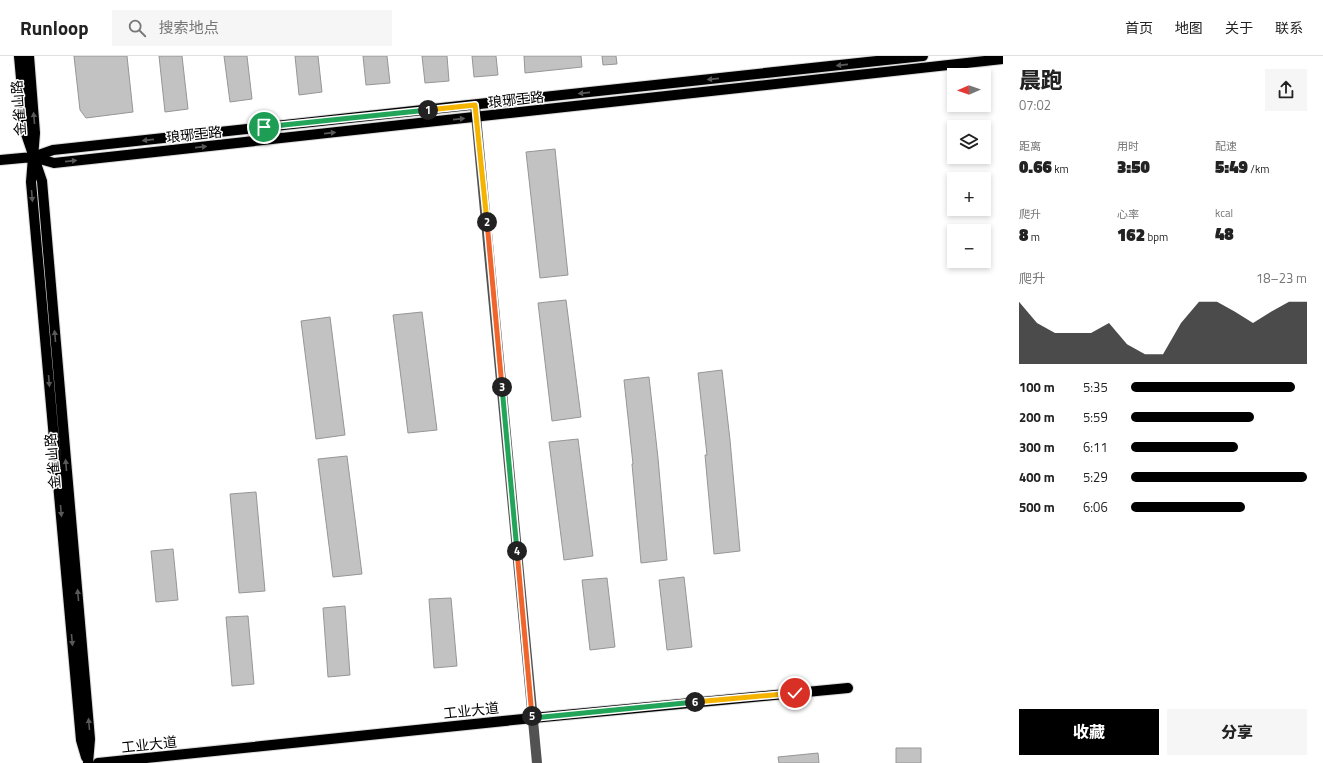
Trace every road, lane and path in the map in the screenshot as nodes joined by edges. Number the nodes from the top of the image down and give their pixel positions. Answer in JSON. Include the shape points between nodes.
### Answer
{"nodes":[{"id":1,"x":19,"y":56,"type":"edge"},
{"id":2,"x":29,"y":56,"type":"edge"},
{"id":3,"x":923,"y":56,"type":"edge"},
{"id":4,"x":1003,"y":59,"type":"edge"},
{"id":5,"x":475,"y":105,"type":"junction"},
{"id":6,"x":477,"y":117,"type":"junction"},
{"id":7,"x":33,"y":157,"type":"junction"},
{"id":8,"x":0,"y":160,"type":"edge"},
{"id":9,"x":848,"y":688,"type":"dead end"},
{"id":10,"x":533,"y":718,"type":"junction"},
{"id":11,"x":88,"y":763,"type":"edge"},
{"id":12,"x":98,"y":763,"type":"edge"},
{"id":13,"x":537,"y":763,"type":"edge"}],
"edges":[{"from":1,"to":7,"type":"main road","name":"金雀山路","via":[[26,134]]},
{"from":7,"to":2,"type":"main road","name":"金雀山路","one_way":true,"via":[[35,133]]},
{"from":3,"to":5,"type":"main road","name":"琅琊王路","one_way":true},
{"from":4,"to":6,"type":"main road","name":"琅琊王路"},
{"from":5,"to":6,"type":"street"},
{"from":5,"to":7,"type":"main road","name":"琅琊王路","one_way":true,"via":[[52,150]]},
{"from":7,"to":6,"type":"main road","name":"琅琊王路","one_way":true,"via":[[54,163]]},
{"from":6,"to":10,"type":"street"},
{"from":7,"to":8,"type":"main road","name":"琅琊王路"},
{"from":7,"to":11,"type":"main road","name":"金雀山路","via":[[42,181],[90,740]]},
{"from":9,"to":10,"type":"main road","name":"工业大道"},
{"from":10,"to":12,"type":"main road","name":"工业大道"},
{"from":10,"to":13,"type":"street"}]}
